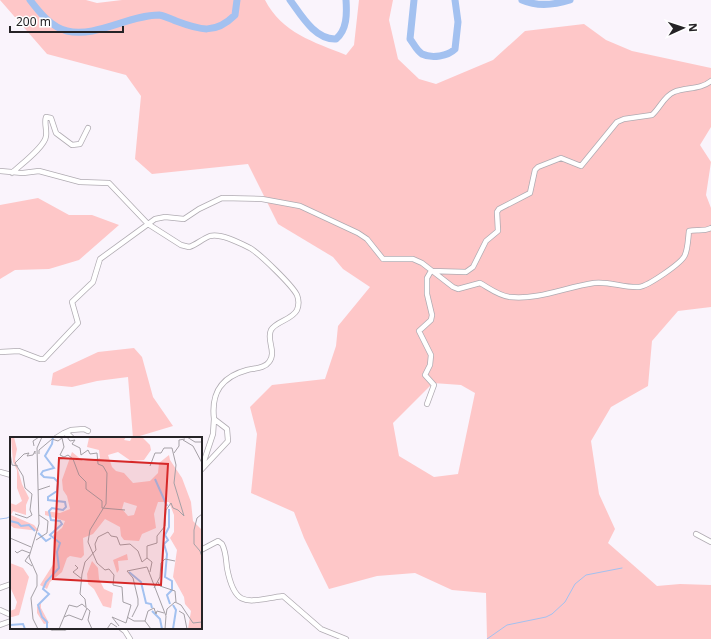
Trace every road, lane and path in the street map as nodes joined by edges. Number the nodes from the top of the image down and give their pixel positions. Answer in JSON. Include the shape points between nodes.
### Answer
{"nodes":[{"id":1,"x":711,"y":81,"type":"edge"},
{"id":2,"x":88,"y":128,"type":"dead end"},
{"id":3,"x":0,"y":171,"type":"edge"},
{"id":4,"x":12,"y":173,"type":"junction"},
{"id":5,"x":148,"y":224,"type":"junction"},
{"id":6,"x":711,"y":228,"type":"edge"},
{"id":7,"x":431,"y":270,"type":"junction"},
{"id":8,"x":0,"y":352,"type":"edge"},
{"id":9,"x":427,"y":404,"type":"dead end"},
{"id":10,"x":214,"y":419,"type":"junction"},
{"id":11,"x":88,"y":431,"type":"dead end"},
{"id":12,"x":64,"y":434,"type":"junction"},
{"id":13,"x":58,"y":437,"type":"edge"},
{"id":14,"x":71,"y":437,"type":"edge"},
{"id":15,"x":202,"y":467,"type":"edge"},
{"id":16,"x":202,"y":469,"type":"edge"},
{"id":17,"x":0,"y":472,"type":"edge"},
{"id":18,"x":10,"y":475,"type":"edge"},
{"id":19,"x":696,"y":534,"type":"dead end"},
{"id":20,"x":711,"y":542,"type":"edge"},
{"id":21,"x":202,"y":550,"type":"edge"},
{"id":22,"x":10,"y":584,"type":"edge"},
{"id":23,"x":0,"y":588,"type":"edge"},
{"id":24,"x":0,"y":610,"type":"edge"},
{"id":25,"x":10,"y":615,"type":"edge"},
{"id":26,"x":10,"y":621,"type":"edge"},
{"id":27,"x":0,"y":625,"type":"edge"},
{"id":28,"x":123,"y":629,"type":"edge"},
{"id":29,"x":130,"y":639,"type":"edge"},
{"id":30,"x":346,"y":639,"type":"edge"}],
"edges":[{"from":1,"to":7,"type":"street","via":[[674,92],[652,115],[617,122],[581,166],[562,158],[535,170],[530,193],[497,212],[498,231],[486,241],[473,267],[466,272]]},
{"from":2,"to":4,"type":"street","via":[[80,144],[72,145],[56,133],[50,118],[46,117],[46,138],[32,156]]},
{"from":3,"to":4,"type":"street"},
{"from":4,"to":5,"type":"street","via":[[39,171],[80,182],[109,183]]},
{"from":5,"to":7,"type":"street","via":[[159,217],[184,219],[222,198],[262,199],[300,206],[312,211],[362,236],[383,259],[413,259]]},
{"from":5,"to":8,"type":"street","via":[[100,259],[96,276],[72,302],[78,323],[48,356],[40,359],[19,351]]},
{"from":5,"to":10,"type":"street","via":[[185,247],[214,236],[247,247],[260,256],[298,298],[293,315],[270,331],[270,362],[261,368],[238,373],[218,387],[213,405]]},
{"from":6,"to":7,"type":"street","via":[[707,231],[689,231],[686,252],[681,262],[641,287],[610,282],[594,283],[549,294],[510,297],[480,283],[458,289]]},
{"from":7,"to":9,"type":"street","via":[[427,278],[427,294],[432,315],[431,320],[419,331],[431,355],[425,375],[434,385]]},
{"from":10,"to":15,"type":"street","via":[[213,434]]},
{"from":10,"to":16,"type":"street","via":[[227,429],[228,441]]},
{"from":11,"to":12,"type":"street","via":[[84,428],[70,430]]},
{"from":12,"to":13,"type":"street"},
{"from":12,"to":14,"type":"street"},
{"from":17,"to":18,"type":"street"},
{"from":19,"to":20,"type":"street"},
{"from":21,"to":30,"type":"street","via":[[218,542],[222,544],[232,587],[238,596],[250,601],[283,596],[321,629]]},
{"from":22,"to":23,"type":"street"},
{"from":24,"to":25,"type":"street"},
{"from":26,"to":27,"type":"street"},
{"from":28,"to":29,"type":"street"}]}
